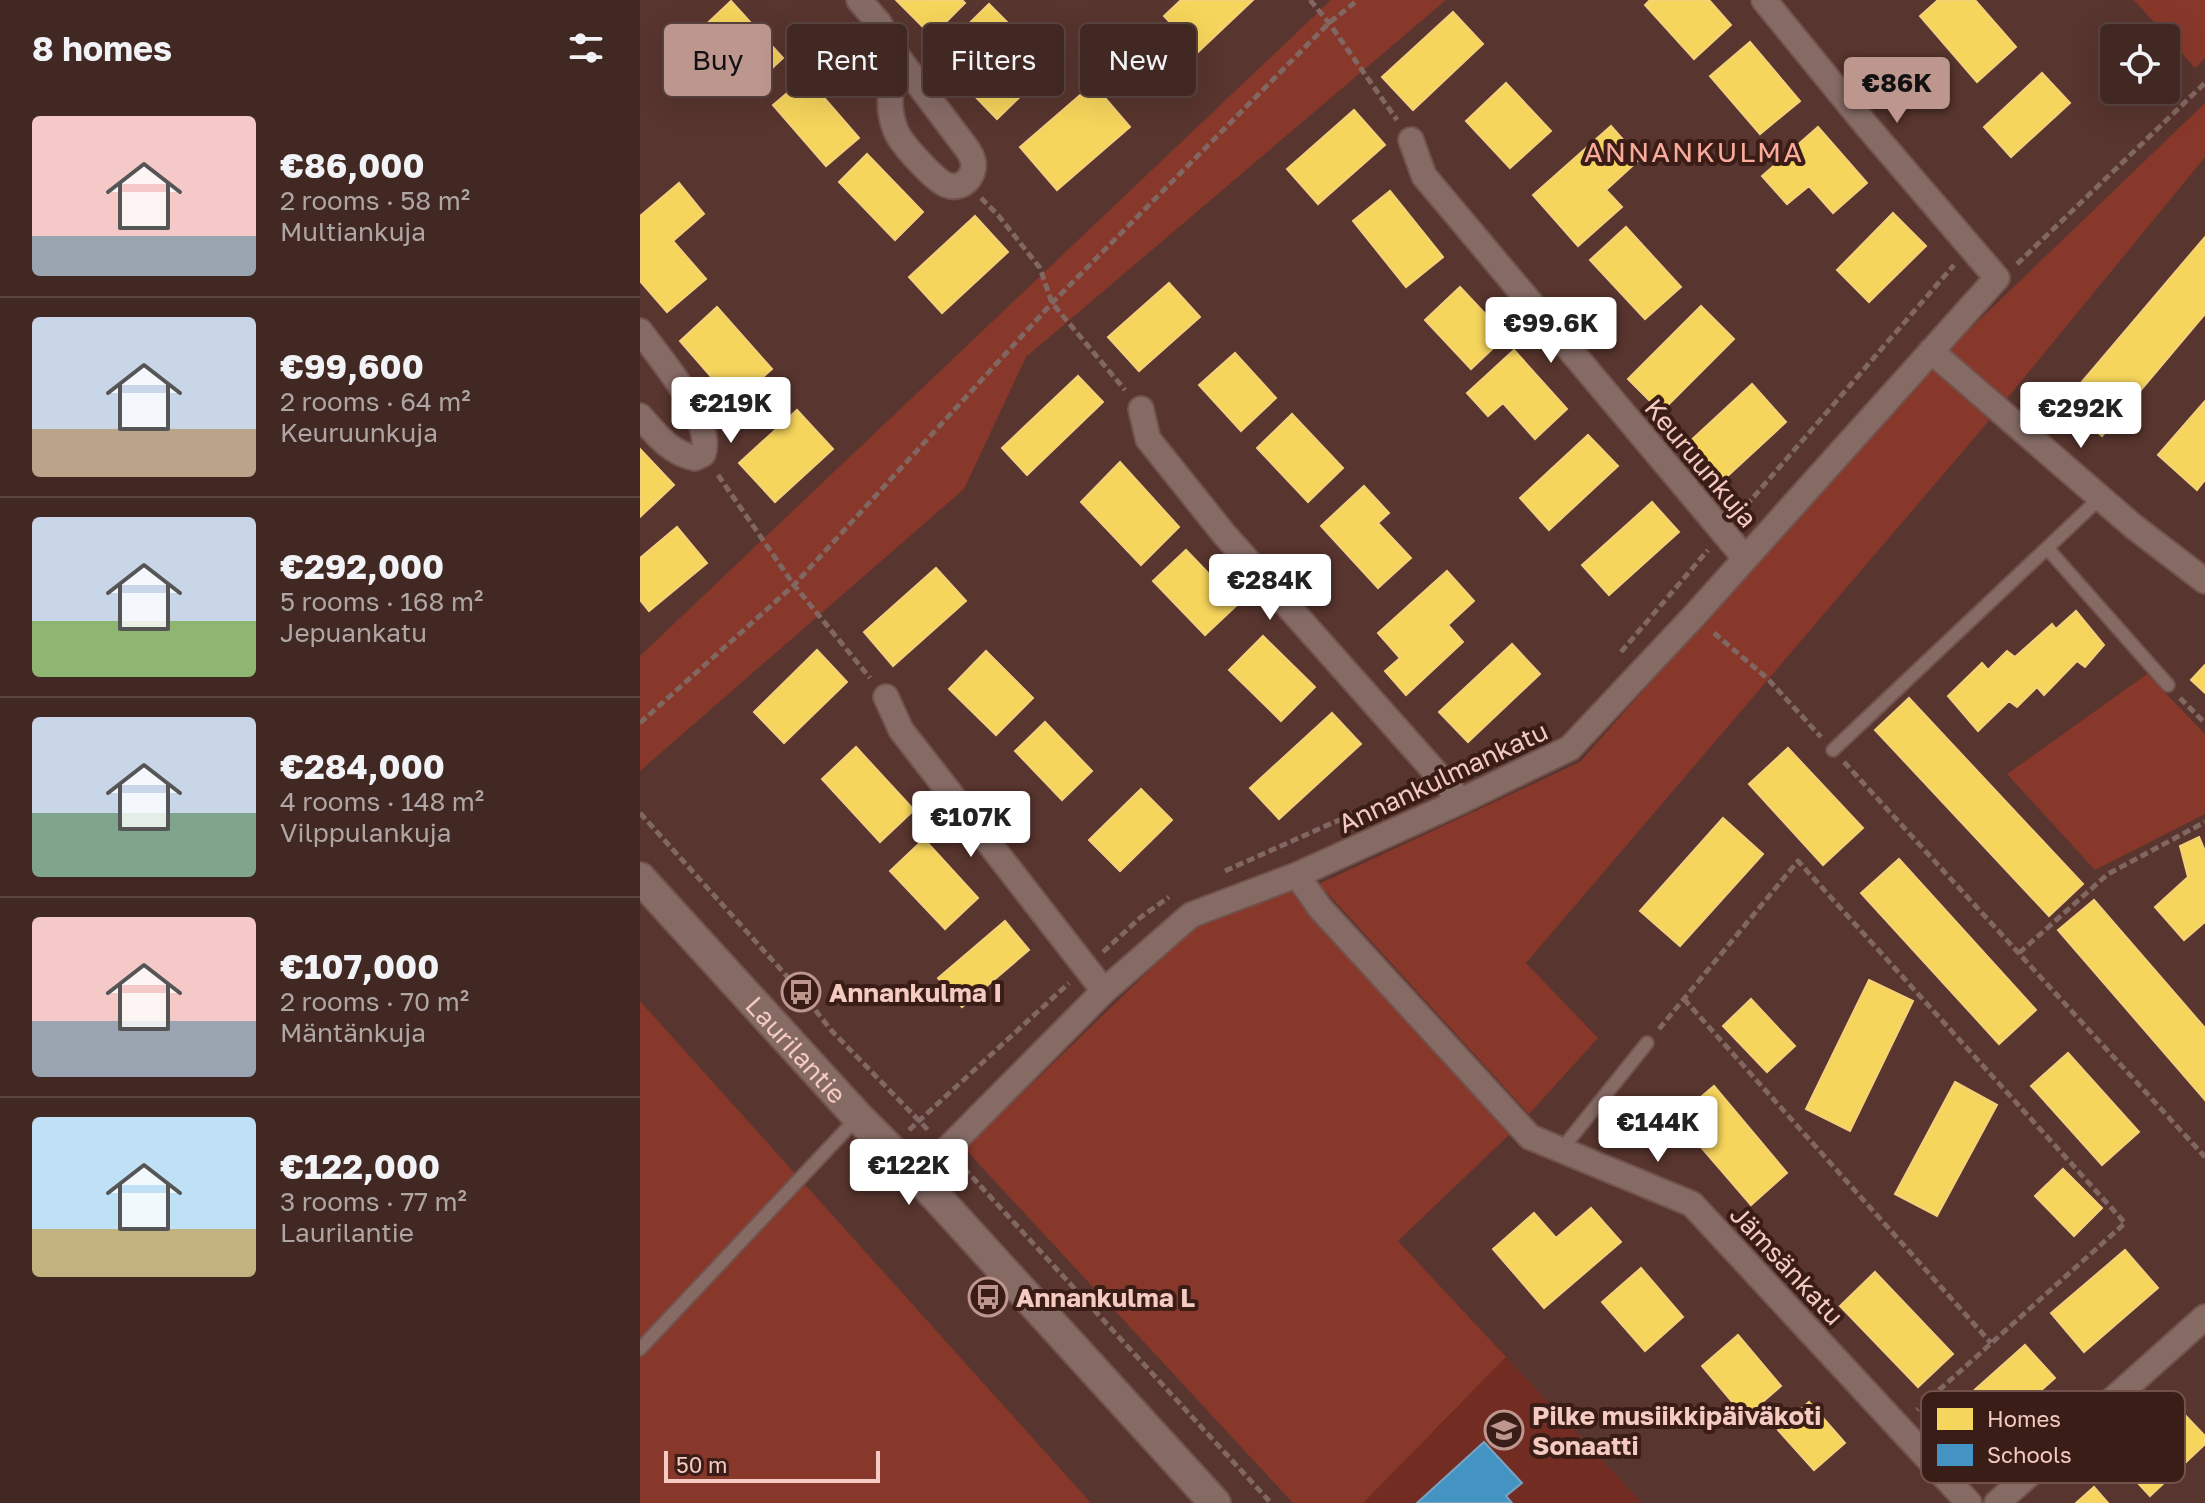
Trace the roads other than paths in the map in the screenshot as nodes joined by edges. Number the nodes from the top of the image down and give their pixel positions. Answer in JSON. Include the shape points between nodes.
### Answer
{"nodes":[{"id":1,"x":859,"y":0,"type":"edge"},
{"id":2,"x":1764,"y":0,"type":"edge"},
{"id":3,"x":880,"y":24,"type":"edge"},
{"id":4,"x":898,"y":57,"type":"joint"},
{"id":5,"x":1411,"y":140,"type":"road end"},
{"id":6,"x":640,"y":332,"type":"edge"},
{"id":7,"x":1931,"y":351,"type":"junction"},
{"id":8,"x":1141,"y":409,"type":"road end"},
{"id":9,"x":640,"y":416,"type":"edge"},
{"id":10,"x":2100,"y":498,"type":"junction"},
{"id":11,"x":2047,"y":548,"type":"junction"},
{"id":12,"x":1745,"y":558,"type":"junction"},
{"id":13,"x":2205,"y":581,"type":"edge"},
{"id":14,"x":2168,"y":685,"type":"road end"},
{"id":15,"x":886,"y":697,"type":"road end"},
{"id":16,"x":1833,"y":750,"type":"road end"},
{"id":17,"x":1461,"y":801,"type":"junction"},
{"id":18,"x":1297,"y":875,"type":"junction"},
{"id":19,"x":640,"y":878,"type":"edge"},
{"id":20,"x":1104,"y":991,"type":"junction"},
{"id":21,"x":1647,"y":1043,"type":"road end"},
{"id":22,"x":858,"y":1117,"type":"junction"},
{"id":23,"x":1561,"y":1150,"type":"junction"},
{"id":24,"x":920,"y":1179,"type":"junction"},
{"id":25,"x":2205,"y":1317,"type":"edge"},
{"id":26,"x":640,"y":1349,"type":"edge"},
{"id":27,"x":2122,"y":1391,"type":"edge"},
{"id":28,"x":1921,"y":1451,"type":"edge"},
{"id":29,"x":1951,"y":1483,"type":"edge"},
{"id":30,"x":2019,"y":1483,"type":"edge"},
{"id":31,"x":1215,"y":1503,"type":"edge"},
{"id":32,"x":1969,"y":1503,"type":"edge"},
{"id":33,"x":1997,"y":1503,"type":"edge"}],
"edges":[{"from":1,"to":3,"type":"street"},
{"from":2,"to":7,"type":"street","name":"Annankulmankatu","via":[[1997,278]]},
{"from":4,"to":4,"type":"street","via":[[968,150],[974,163],[966,183],[948,186],[934,177],[899,137],[890,94]]},
{"from":5,"to":12,"type":"street","name":"Keuruunkuja","via":[[1424,176]]},
{"from":6,"to":9,"type":"street","via":[[702,422],[707,445],[703,454],[695,458],[675,451]]},
{"from":7,"to":10,"type":"street"},
{"from":7,"to":12,"type":"street","name":"Annankulmankatu"},
{"from":8,"to":17,"type":"street","via":[[1148,439],[1224,534]]},
{"from":10,"to":11,"type":"lane"},
{"from":10,"to":13,"type":"street"},
{"from":11,"to":14,"type":"lane"},
{"from":11,"to":16,"type":"lane"},
{"from":12,"to":17,"type":"street","name":"Annankulmankatu","via":[[1570,748]]},
{"from":15,"to":20,"type":"street","via":[[901,730]]},
{"from":17,"to":18,"type":"street","name":"Annankulmankatu"},
{"from":18,"to":20,"type":"street","name":"Annankulmankatu","via":[[1191,915]]},
{"from":18,"to":23,"type":"street","name":"Jämsänkatu","via":[[1320,908],[1530,1137]]},
{"from":19,"to":22,"type":"street","name":"Laurilantie"},
{"from":20,"to":24,"type":"street","name":"Annankulmankatu"},
{"from":21,"to":23,"type":"lane"},
{"from":22,"to":24,"type":"street","name":"Laurilantie"},
{"from":22,"to":26,"type":"lane"},
{"from":23,"to":28,"type":"street","name":"Jämsänkatu","via":[[1692,1204]]},
{"from":24,"to":31,"type":"street","name":"Laurilantie"},
{"from":25,"to":27,"type":"street"},
{"from":29,"to":32,"type":"street","name":"Jämsänkatu"},
{"from":30,"to":33,"type":"street"}]}
